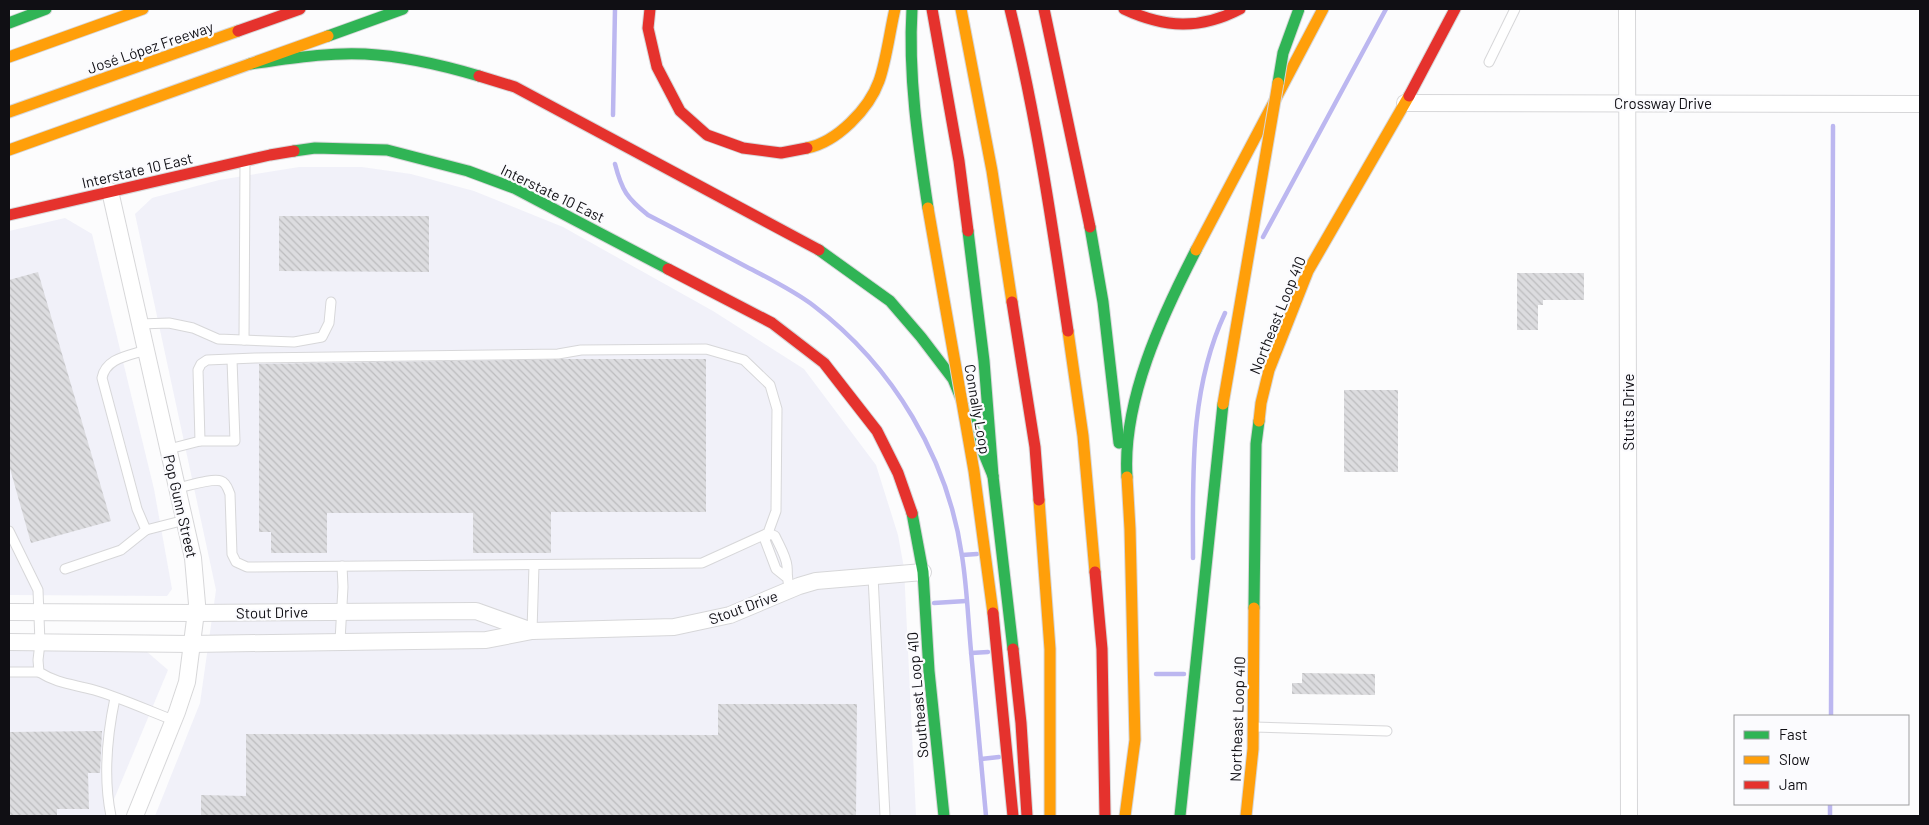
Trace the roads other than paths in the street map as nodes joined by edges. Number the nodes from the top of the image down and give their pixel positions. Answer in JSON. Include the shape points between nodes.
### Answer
{"nodes":[{"id":1,"x":46,"y":9,"type":"edge"},
{"id":2,"x":143,"y":9,"type":"edge"},
{"id":3,"x":300,"y":9,"type":"edge"},
{"id":4,"x":403,"y":9,"type":"edge"},
{"id":5,"x":650,"y":9,"type":"edge"},
{"id":6,"x":895,"y":9,"type":"edge"},
{"id":7,"x":912,"y":9,"type":"edge"},
{"id":8,"x":932,"y":9,"type":"edge"},
{"id":9,"x":961,"y":9,"type":"edge"},
{"id":10,"x":1010,"y":9,"type":"edge"},
{"id":11,"x":1044,"y":9,"type":"edge"},
{"id":12,"x":1124,"y":9,"type":"edge"},
{"id":13,"x":1240,"y":9,"type":"edge"},
{"id":14,"x":1299,"y":9,"type":"edge"},
{"id":15,"x":1323,"y":9,"type":"edge"},
{"id":16,"x":1454,"y":9,"type":"edge"},
{"id":17,"x":1515,"y":9,"type":"edge"},
{"id":18,"x":1627,"y":9,"type":"edge"},
{"id":19,"x":9,"y":22,"type":"edge"},
{"id":20,"x":9,"y":58,"type":"edge"},
{"id":21,"x":1489,"y":62,"type":"dead end"},
{"id":22,"x":250,"y":64,"type":"junction"},
{"id":23,"x":1405,"y":103,"type":"junction"},
{"id":24,"x":1628,"y":103,"type":"junction"},
{"id":25,"x":1920,"y":104,"type":"edge"},
{"id":26,"x":9,"y":112,"type":"edge"},
{"id":27,"x":9,"y":150,"type":"edge"},
{"id":28,"x":245,"y":161,"type":"junction"},
{"id":29,"x":110,"y":191,"type":"junction"},
{"id":30,"x":9,"y":214,"type":"edge"},
{"id":31,"x":331,"y":302,"type":"dead end"},
{"id":32,"x":140,"y":324,"type":"junction"},
{"id":33,"x":244,"y":340,"type":"junction"},
{"id":34,"x":146,"y":350,"type":"junction"},
{"id":35,"x":232,"y":360,"type":"junction"},
{"id":36,"x":200,"y":441,"type":"junction"},
{"id":37,"x":168,"y":449,"type":"junction"},
{"id":38,"x":993,"y":476,"type":"junction"},
{"id":39,"x":177,"y":488,"type":"junction"},
{"id":40,"x":185,"y":520,"type":"junction"},
{"id":41,"x":1130,"y":529,"type":"junction"},
{"id":42,"x":9,"y":530,"type":"edge"},
{"id":43,"x":146,"y":530,"type":"junction"},
{"id":44,"x":769,"y":536,"type":"junction"},
{"id":45,"x":534,"y":565,"type":"junction"},
{"id":46,"x":342,"y":566,"type":"junction"},
{"id":47,"x":65,"y":569,"type":"dead end"},
{"id":48,"x":923,"y":572,"type":"junction"},
{"id":49,"x":873,"y":576,"type":"junction"},
{"id":50,"x":788,"y":583,"type":"junction"},
{"id":51,"x":341,"y":611,"type":"junction"},
{"id":52,"x":9,"y":612,"type":"edge"},
{"id":53,"x":39,"y":612,"type":"junction"},
{"id":54,"x":195,"y":613,"type":"junction"},
{"id":55,"x":532,"y":631,"type":"junction"},
{"id":56,"x":340,"y":641,"type":"junction"},
{"id":57,"x":9,"y":642,"type":"edge"},
{"id":58,"x":40,"y":643,"type":"junction"},
{"id":59,"x":191,"y":644,"type":"junction"},
{"id":60,"x":9,"y":672,"type":"edge"},
{"id":61,"x":39,"y":672,"type":"junction"},
{"id":62,"x":115,"y":698,"type":"junction"},
{"id":63,"x":174,"y":720,"type":"junction"},
{"id":64,"x":1254,"y":727,"type":"junction"},
{"id":65,"x":1387,"y":731,"type":"dead end"},
{"id":66,"x":112,"y":816,"type":"edge"},
{"id":67,"x":135,"y":816,"type":"edge"},
{"id":68,"x":884,"y":816,"type":"edge"},
{"id":69,"x":944,"y":816,"type":"edge"},
{"id":70,"x":1013,"y":816,"type":"edge"},
{"id":71,"x":1027,"y":816,"type":"edge"},
{"id":72,"x":1050,"y":816,"type":"edge"},
{"id":73,"x":1105,"y":816,"type":"edge"},
{"id":74,"x":1124,"y":816,"type":"edge"},
{"id":75,"x":1180,"y":816,"type":"edge"},
{"id":76,"x":1246,"y":816,"type":"edge"},
{"id":77,"x":1628,"y":816,"type":"edge"}],
"edges":[{"from":1,"to":19,"type":"main road"},
{"from":2,"to":20,"type":"main road"},
{"from":3,"to":26,"type":"main road","name":"José López Freeway"},
{"from":4,"to":22,"type":"main road"},
{"from":5,"to":6,"type":"main road","via":[[648,28],[657,67],[680,111],[707,135],[743,148],[781,154],[817,146],[839,133],[858,114],[879,82]]},
{"from":7,"to":70,"type":"main road","name":"Connally Loop","bridge":true,"via":[[915,120],[940,281],[967,424],[995,615]]},
{"from":8,"to":38,"type":"main road","via":[[959,161],[984,360]]},
{"from":9,"to":72,"type":"main road","via":[[992,171],[1035,447],[1050,649]]},
{"from":10,"to":73,"type":"main road","via":[[1025,71],[1053,231],[1083,436],[1102,648]]},
{"from":11,"to":41,"type":"main road","via":[[1086,202],[1103,302]]},
{"from":12,"to":13,"type":"main road","via":[[1166,24],[1191,24],[1216,20]]},
{"from":14,"to":75,"type":"main road","bridge":true,"via":[[1283,54],[1222,411]]},
{"from":15,"to":41,"type":"main road","via":[[1170,300],[1148,354],[1125,453]]},
{"from":16,"to":23,"type":"main road","name":"Northeast Loop 410"},
{"from":17,"to":21,"type":"lane"},
{"from":18,"to":24,"type":"street","name":"Stutts Drive"},
{"from":22,"to":27,"type":"main road"},
{"from":22,"to":38,"type":"main road","via":[[365,54],[446,66],[487,78],[515,88],[827,254],[890,301],[953,379]]},
{"from":23,"to":24,"type":"street","name":"Crossway Drive"},
{"from":23,"to":64,"type":"main road","name":"Northeast Loop 410","via":[[1308,271],[1269,370],[1261,403],[1256,444]]},
{"from":24,"to":25,"type":"street","name":"Crossway Drive"},
{"from":24,"to":77,"type":"street","name":"Stutts Drive"},
{"from":28,"to":29,"type":"main road","name":"Interstate 10 East"},
{"from":28,"to":33,"type":"lane"},
{"from":28,"to":48,"type":"main road","name":"Interstate 10 East","via":[[315,148],[379,150],[468,171],[514,188],[772,323],[824,363],[877,431],[898,473],[912,514]]},
{"from":29,"to":30,"type":"main road","name":"Interstate 10 East"},
{"from":29,"to":32,"type":"street","name":"Pop Gunn Street"},
{"from":31,"to":33,"type":"lane","via":[[329,323],[322,338],[294,342]]},
{"from":32,"to":33,"type":"lane","via":[[169,323],[193,328],[218,339]]},
{"from":32,"to":34,"type":"street","name":"Pop Gunn Street"},
{"from":34,"to":37,"type":"street","name":"Pop Gunn Street"},
{"from":34,"to":43,"type":"lane","via":[[108,364],[102,378],[137,509]]},
{"from":35,"to":36,"type":"lane","via":[[206,360],[198,370]]},
{"from":35,"to":36,"type":"lane","via":[[235,441]]},
{"from":35,"to":44,"type":"lane","via":[[706,349],[744,360],[770,385],[777,409],[776,511]]},
{"from":36,"to":37,"type":"lane"},
{"from":37,"to":39,"type":"street","name":"Pop Gunn Street"},
{"from":38,"to":71,"type":"main road","via":[[1021,723]]},
{"from":39,"to":40,"type":"street","name":"Pop Gunn Street"},
{"from":39,"to":46,"type":"lane","via":[[207,481],[221,481],[227,486],[232,554],[242,565]]},
{"from":40,"to":43,"type":"lane"},
{"from":40,"to":54,"type":"street","name":"Pop Gunn Street","via":[[196,581]]},
{"from":41,"to":74,"type":"main road","via":[[1135,740]]},
{"from":42,"to":53,"type":"lane","via":[[38,590]]},
{"from":43,"to":47,"type":"lane","via":[[120,550]]},
{"from":44,"to":45,"type":"lane","via":[[702,564]]},
{"from":44,"to":50,"type":"lane","via":[[787,565]]},
{"from":45,"to":46,"type":"lane"},
{"from":45,"to":55,"type":"lane"},
{"from":46,"to":51,"type":"lane"},
{"from":48,"to":49,"type":"street","name":"Stout Drive"},
{"from":48,"to":69,"type":"main road","name":"Southeast Loop 410","via":[[929,671]]},
{"from":49,"to":50,"type":"street","name":"Stout Drive"},
{"from":49,"to":68,"type":"lane"},
{"from":50,"to":55,"type":"street","name":"Stout Drive","via":[[730,614],[674,627]]},
{"from":51,"to":54,"type":"street","name":"Stout Drive"},
{"from":51,"to":55,"type":"street","name":"Stout Drive","via":[[476,611]]},
{"from":51,"to":56,"type":"lane"},
{"from":52,"to":53,"type":"street","name":"Stout Drive"},
{"from":53,"to":54,"type":"street","name":"Stout Drive"},
{"from":53,"to":58,"type":"lane"},
{"from":54,"to":59,"type":"street","name":"Pop Gunn Street"},
{"from":55,"to":56,"type":"street","name":"Stout Drive","via":[[486,640]]},
{"from":56,"to":59,"type":"street","name":"Stout Drive"},
{"from":57,"to":58,"type":"street","name":"Stout Drive"},
{"from":58,"to":59,"type":"street","name":"Stout Drive"},
{"from":58,"to":61,"type":"lane"},
{"from":59,"to":63,"type":"street","name":"Pop Gunn Street","via":[[187,682]]},
{"from":60,"to":61,"type":"lane"},
{"from":61,"to":62,"type":"lane","via":[[51,680]]},
{"from":62,"to":63,"type":"lane"},
{"from":62,"to":66,"type":"lane","via":[[108,733],[107,797]]},
{"from":63,"to":67,"type":"street","name":"Pop Gunn Street"},
{"from":64,"to":65,"type":"lane"},
{"from":64,"to":76,"type":"main road","name":"Northeast Loop 410"}]}
